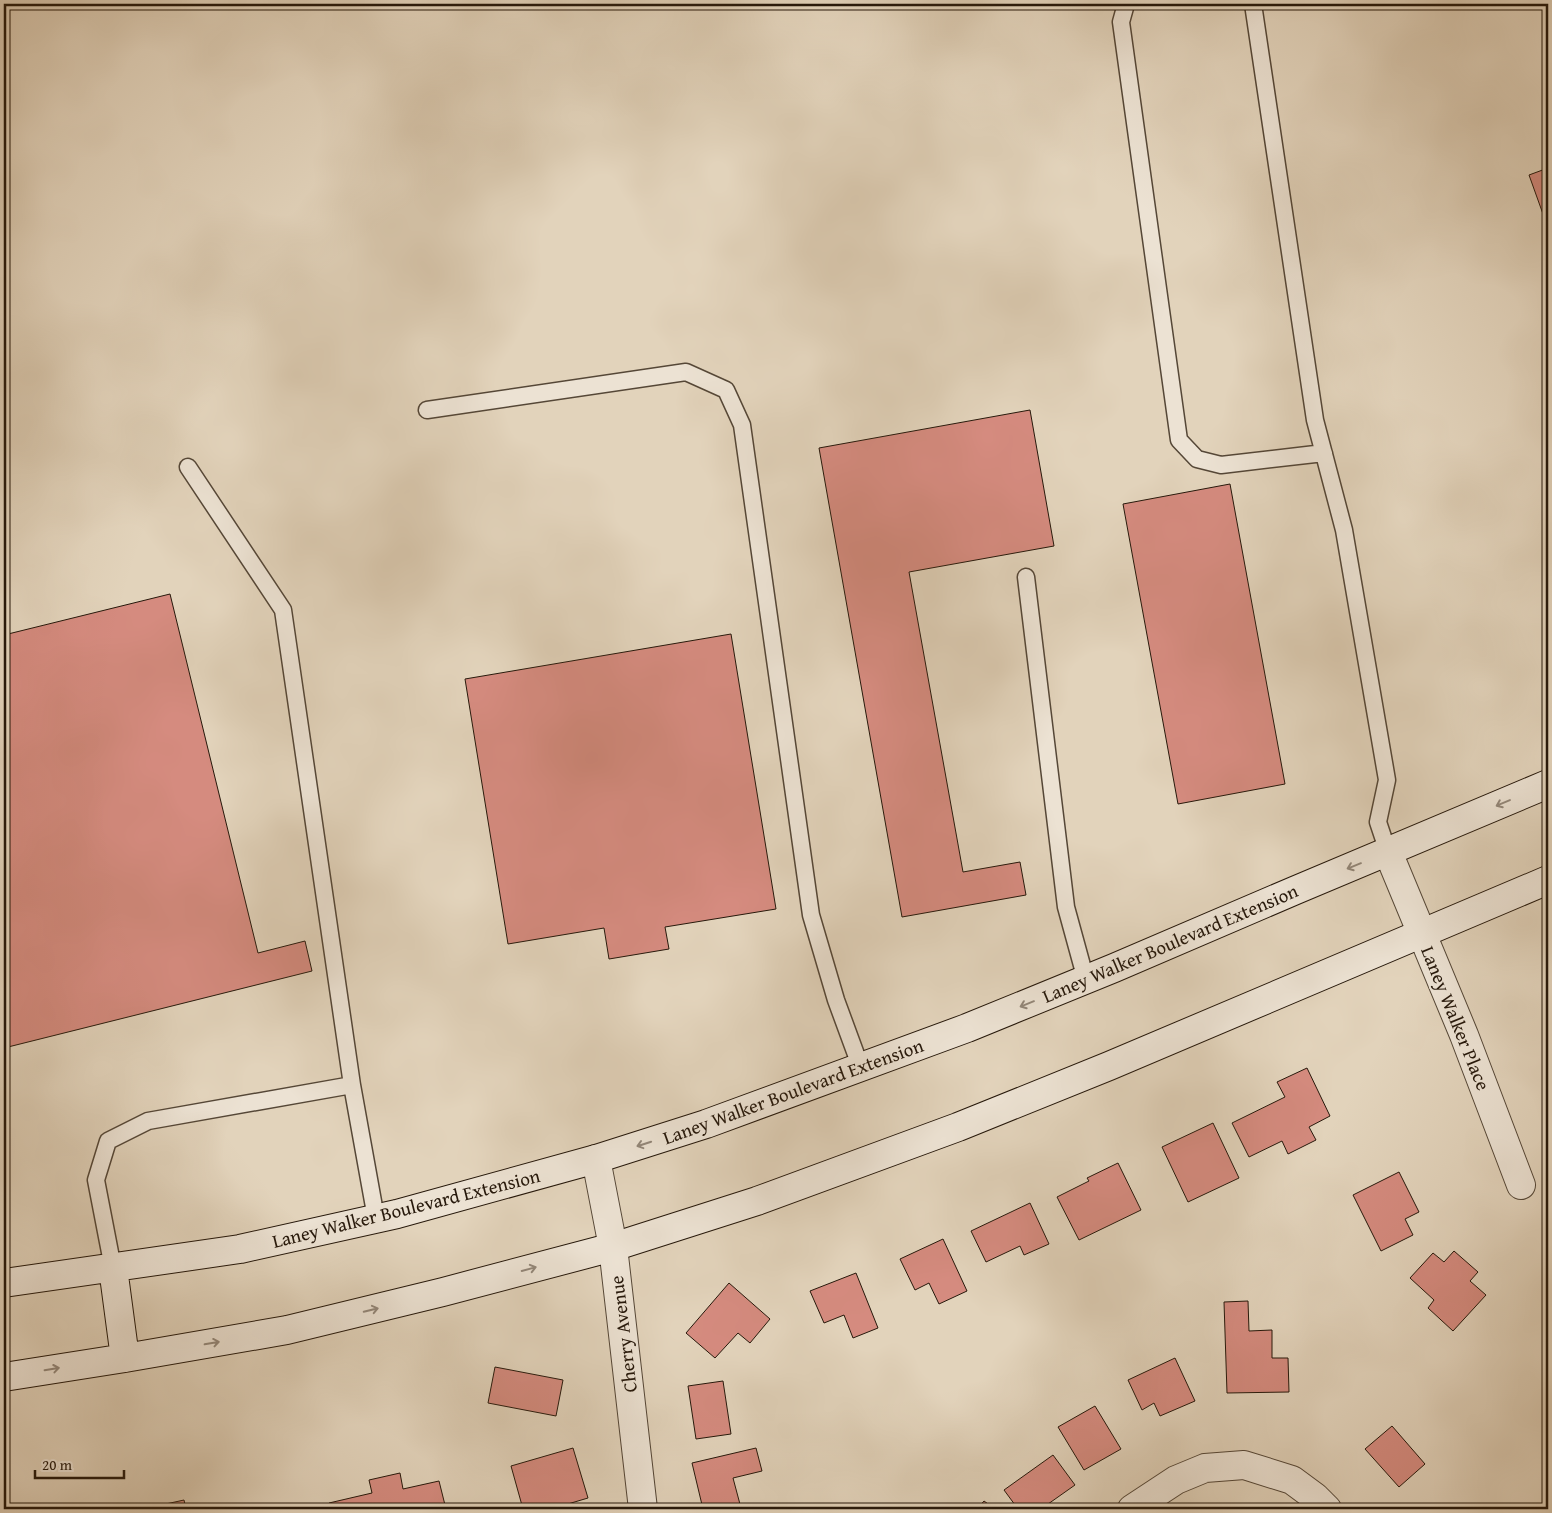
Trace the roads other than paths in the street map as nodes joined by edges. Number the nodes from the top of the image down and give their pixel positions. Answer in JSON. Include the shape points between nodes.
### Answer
{"nodes":[{"id":1,"x":1126,"y":4,"type":"edge"},
{"id":2,"x":1253,"y":4,"type":"edge"},
{"id":3,"x":427,"y":410,"type":"dead end"},
{"id":4,"x":1324,"y":453,"type":"junction"},
{"id":5,"x":188,"y":467,"type":"dead end"},
{"id":6,"x":1026,"y":577,"type":"dead end"},
{"id":7,"x":1548,"y":784,"type":"edge"},
{"id":8,"x":1388,"y":852,"type":"junction"},
{"id":9,"x":1548,"y":880,"type":"edge"},
{"id":10,"x":1422,"y":934,"type":"junction"},
{"id":11,"x":1086,"y":980,"type":"junction"},
{"id":12,"x":861,"y":1068,"type":"junction"},
{"id":13,"x":352,"y":1085,"type":"junction"},
{"id":14,"x":596,"y":1159,"type":"junction"},
{"id":15,"x":1521,"y":1185,"type":"dead end"},
{"id":16,"x":376,"y":1218,"type":"junction"},
{"id":17,"x":613,"y":1247,"type":"junction"},
{"id":18,"x":113,"y":1268,"type":"junction"},
{"id":19,"x":4,"y":1283,"type":"edge"},
{"id":20,"x":125,"y":1358,"type":"junction"},
{"id":21,"x":4,"y":1376,"type":"edge"},
{"id":22,"x":643,"y":1509,"type":"edge"},
{"id":23,"x":1132,"y":1509,"type":"edge"},
{"id":24,"x":1327,"y":1509,"type":"edge"}],
"edges":[{"from":1,"to":4,"type":"lane","via":[[1121,22],[1179,440],[1197,459],[1221,465]]},
{"from":2,"to":4,"type":"lane","via":[[1315,420]]},
{"from":3,"to":12,"type":"lane","via":[[686,372],[726,390],[742,425],[812,915],[836,1000]]},
{"from":4,"to":8,"type":"lane","via":[[1344,530],[1387,780],[1378,822]]},
{"from":5,"to":13,"type":"lane","via":[[283,610]]},
{"from":6,"to":11,"type":"lane","via":[[1066,907]]},
{"from":7,"to":8,"type":"main road","name":"Laney Walker Boulevard Extension","one_way":true},
{"from":8,"to":10,"type":"main road","name":"Laney Walker Place"},
{"from":8,"to":11,"type":"main road","name":"Laney Walker Boulevard Extension","one_way":true},
{"from":9,"to":10,"type":"main road"},
{"from":10,"to":15,"type":"main road","name":"Laney Walker Place"},
{"from":10,"to":17,"type":"main road","via":[[958,1126],[757,1201]]},
{"from":11,"to":12,"type":"main road","name":"Laney Walker Boulevard Extension","one_way":true},
{"from":12,"to":14,"type":"main road","name":"Laney Walker Boulevard Extension","one_way":true,"via":[[706,1124]]},
{"from":13,"to":16,"type":"lane"},
{"from":13,"to":18,"type":"lane","via":[[148,1121],[108,1141],[96,1180]]},
{"from":14,"to":16,"type":"main road","name":"Laney Walker Boulevard Extension"},
{"from":14,"to":17,"type":"main road","name":"Cherry Avenue"},
{"from":16,"to":18,"type":"main road","name":"Laney Walker Boulevard Extension","via":[[240,1249]]},
{"from":20,"to":17,"type":"main road","one_way":true,"via":[[287,1330]]},
{"from":17,"to":22,"type":"main road","name":"Cherry Avenue"},
{"from":18,"to":19,"type":"main road","name":"Laney Walker Boulevard Extension"},
{"from":18,"to":20,"type":"main road"},
{"from":21,"to":20,"type":"main road","one_way":true},
{"from":23,"to":24,"type":"main road","via":[[1176,1480],[1205,1468],[1244,1465],[1292,1480]]}]}
